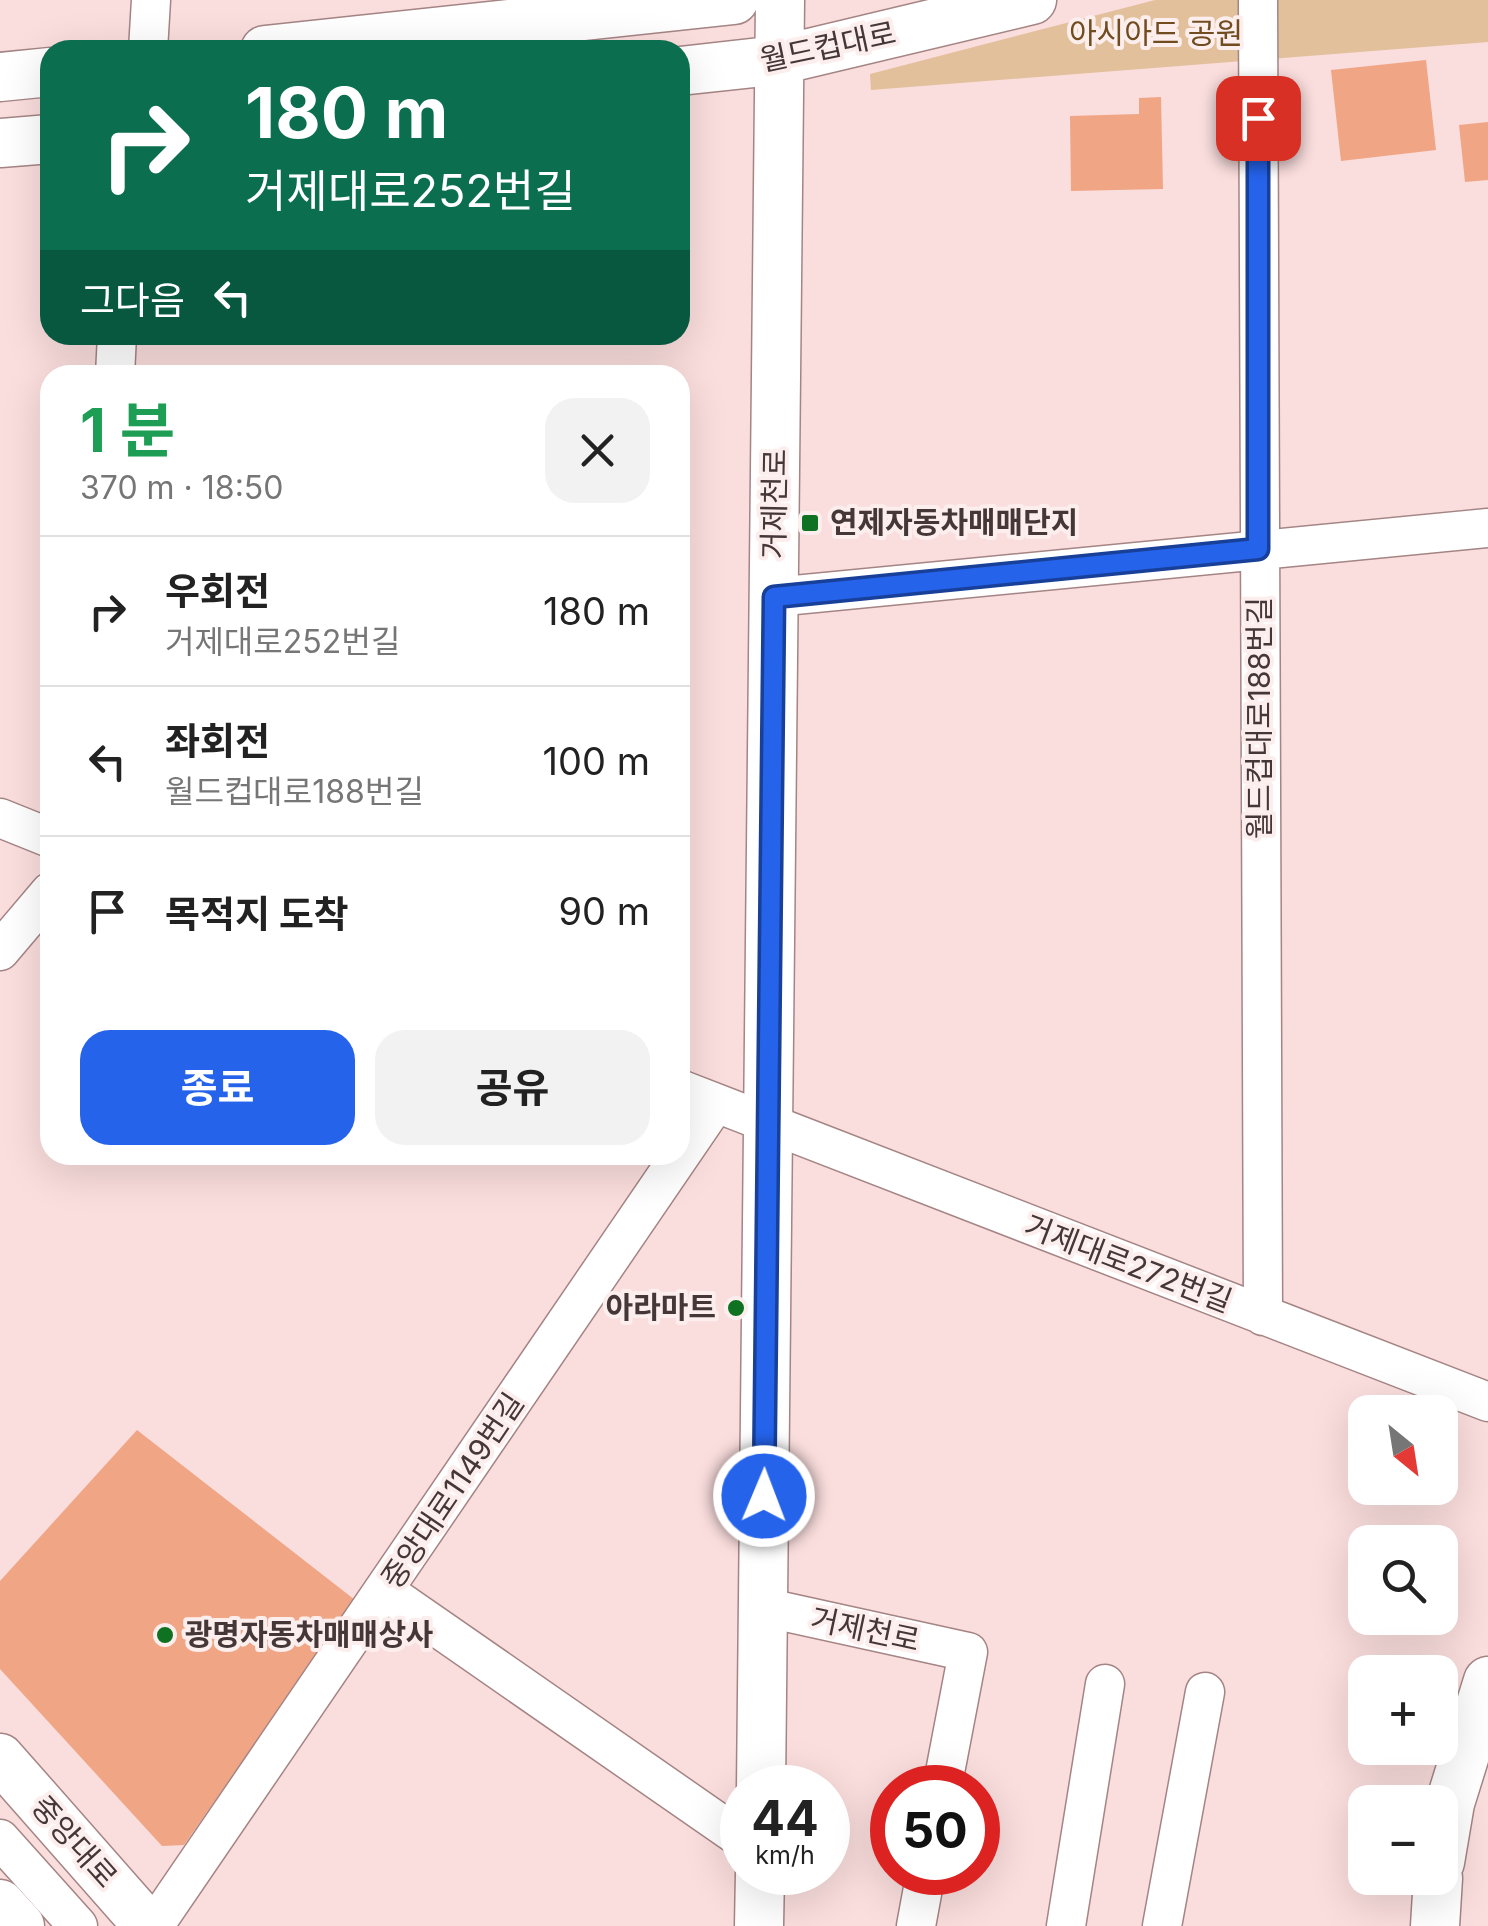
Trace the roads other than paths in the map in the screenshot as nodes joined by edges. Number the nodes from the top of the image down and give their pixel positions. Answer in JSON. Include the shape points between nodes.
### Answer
{"nodes":[{"id":1,"x":151,"y":0,"type":"edge"},
{"id":2,"x":734,"y":0,"type":"edge"},
{"id":3,"x":780,"y":0,"type":"edge"},
{"id":4,"x":1032,"y":0,"type":"edge"},
{"id":5,"x":1258,"y":0,"type":"edge"},
{"id":6,"x":149,"y":40,"type":"edge"},
{"id":7,"x":358,"y":40,"type":"edge"},
{"id":8,"x":780,"y":60,"type":"junction"},
{"id":9,"x":690,"y":70,"type":"edge"},
{"id":10,"x":40,"y":73,"type":"edge"},
{"id":11,"x":0,"y":76,"type":"edge"},
{"id":12,"x":40,"y":140,"type":"edge"},
{"id":13,"x":0,"y":142,"type":"edge"},
{"id":14,"x":1488,"y":528,"type":"edge"},
{"id":15,"x":1258,"y":549,"type":"junction"},
{"id":16,"x":774,"y":597,"type":"junction"},
{"id":17,"x":0,"y":818,"type":"edge"},
{"id":18,"x":40,"y":834,"type":"edge"},
{"id":19,"x":40,"y":904,"type":"edge"},
{"id":20,"x":0,"y":951,"type":"edge"},
{"id":21,"x":690,"y":1093,"type":"edge"},
{"id":22,"x":716,"y":1104,"type":"junction"},
{"id":23,"x":768,"y":1124,"type":"junction"},
{"id":24,"x":690,"y":1142,"type":"edge"},
{"id":25,"x":675,"y":1165,"type":"edge"},
{"id":26,"x":1263,"y":1316,"type":"junction"},
{"id":27,"x":1488,"y":1402,"type":"edge"},
{"id":28,"x":385,"y":1591,"type":"junction"},
{"id":29,"x":762,"y":1607,"type":"junction"},
{"id":30,"x":1488,"y":1680,"type":"edge"},
{"id":31,"x":1106,"y":1684,"type":"dead end"},
{"id":32,"x":1205,"y":1692,"type":"dead end"},
{"id":33,"x":0,"y":1758,"type":"edge"},
{"id":34,"x":760,"y":1765,"type":"edge"},
{"id":35,"x":946,"y":1765,"type":"edge"},
{"id":36,"x":1456,"y":1785,"type":"edge"},
{"id":37,"x":720,"y":1824,"type":"edge"},
{"id":38,"x":0,"y":1840,"type":"edge"},
{"id":39,"x":760,"y":1895,"type":"edge"},
{"id":40,"x":922,"y":1895,"type":"edge"},
{"id":41,"x":1437,"y":1895,"type":"edge"},
{"id":42,"x":0,"y":1904,"type":"edge"},
{"id":43,"x":20,"y":1926,"type":"edge"},
{"id":44,"x":78,"y":1926,"type":"edge"},
{"id":45,"x":151,"y":1926,"type":"edge"},
{"id":46,"x":759,"y":1926,"type":"edge"},
{"id":47,"x":916,"y":1926,"type":"edge"},
{"id":48,"x":1066,"y":1926,"type":"edge"},
{"id":49,"x":1162,"y":1926,"type":"edge"},
{"id":50,"x":1434,"y":1926,"type":"edge"}],
"edges":[{"from":1,"to":6,"type":"street"},
{"from":2,"to":7,"type":"main road"},
{"from":3,"to":8,"type":"main road","name":"거제천로"},
{"from":4,"to":8,"type":"main road","name":"월드컵대로"},
{"from":5,"to":15,"type":"street","name":"월드컵대로188번길"},
{"from":8,"to":9,"type":"main road","name":"월드컵대로"},
{"from":8,"to":16,"type":"main road","name":"거제천로"},
{"from":10,"to":11,"type":"main road"},
{"from":12,"to":13,"type":"main road"},
{"from":14,"to":15,"type":"street"},
{"from":15,"to":16,"type":"street"},
{"from":15,"to":26,"type":"street","name":"월드컵대로188번길"},
{"from":16,"to":23,"type":"main road","name":"거제천로"},
{"from":17,"to":18,"type":"street"},
{"from":19,"to":20,"type":"street"},
{"from":21,"to":22,"type":"street","name":"거제대로272번길"},
{"from":22,"to":23,"type":"street","name":"거제대로272번길"},
{"from":22,"to":24,"type":"street","name":"중앙대로1149번길"},
{"from":23,"to":26,"type":"street","name":"거제대로272번길"},
{"from":23,"to":29,"type":"main road","name":"거제천로"},
{"from":25,"to":28,"type":"street","name":"중앙대로1149번길"},
{"from":26,"to":27,"type":"street","name":"거제대로272번길"},
{"from":28,"to":37,"type":"street"},
{"from":28,"to":45,"type":"street","name":"중앙대로1149번길"},
{"from":29,"to":34,"type":"main road","name":"거제천로"},
{"from":29,"to":35,"type":"street","name":"거제천로","via":[[968,1652]]},
{"from":30,"to":36,"type":"main road"},
{"from":31,"to":48,"type":"street"},
{"from":32,"to":49,"type":"street"},
{"from":33,"to":45,"type":"main road","name":"중앙대로"},
{"from":38,"to":44,"type":"street"},
{"from":39,"to":46,"type":"main road"},
{"from":40,"to":47,"type":"street"},
{"from":41,"to":50,"type":"main road"},
{"from":42,"to":43,"type":"main road"}]}
